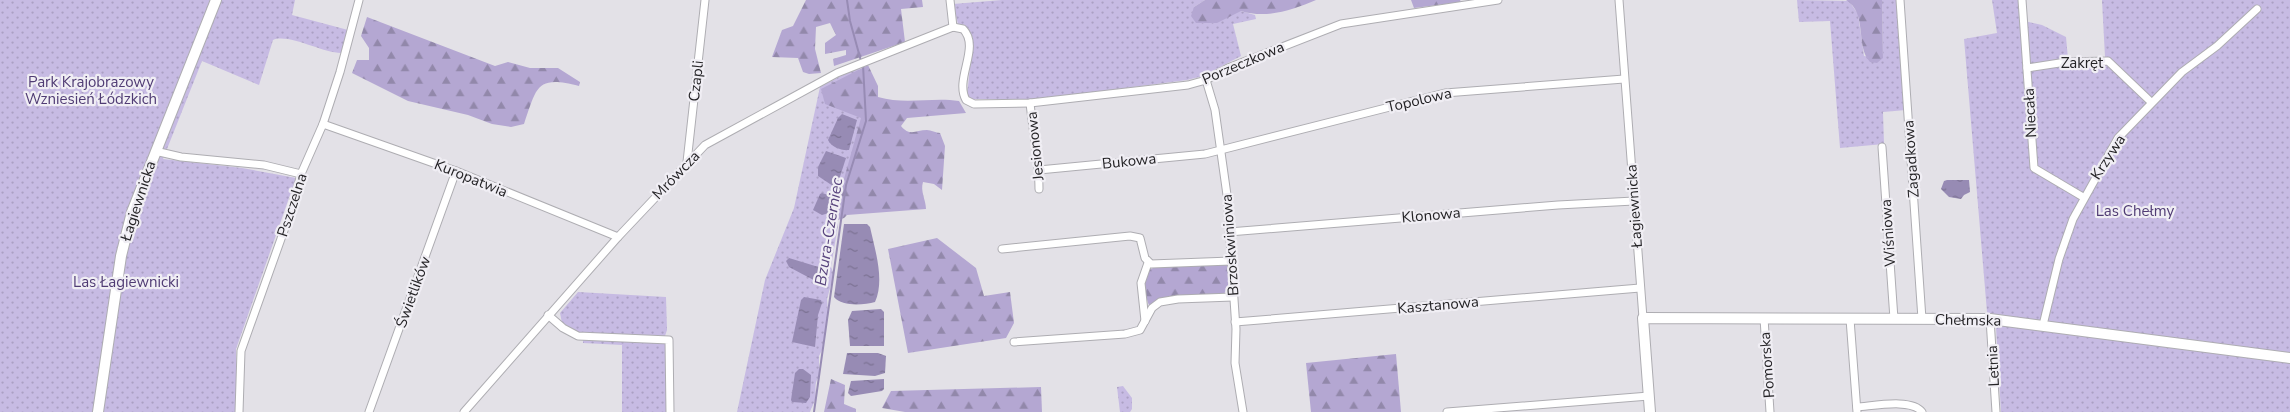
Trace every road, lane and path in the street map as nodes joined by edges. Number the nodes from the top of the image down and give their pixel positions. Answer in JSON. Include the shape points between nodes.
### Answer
{"nodes":[{"id":1,"x":216,"y":0,"type":"edge"},
{"id":2,"x":359,"y":0,"type":"edge"},
{"id":3,"x":705,"y":0,"type":"edge"},
{"id":4,"x":950,"y":0,"type":"edge"},
{"id":5,"x":1498,"y":0,"type":"edge"},
{"id":6,"x":1619,"y":0,"type":"edge"},
{"id":7,"x":1900,"y":0,"type":"edge"},
{"id":8,"x":2022,"y":0,"type":"edge"},
{"id":9,"x":1463,"y":3,"type":"edge"},
{"id":10,"x":2258,"y":9,"type":"dead end"},
{"id":11,"x":953,"y":27,"type":"junction"},
{"id":12,"x":2027,"y":68,"type":"junction"},
{"id":13,"x":1624,"y":79,"type":"junction"},
{"id":14,"x":1206,"y":80,"type":"junction"},
{"id":15,"x":2151,"y":102,"type":"junction"},
{"id":16,"x":1030,"y":103,"type":"junction"},
{"id":17,"x":323,"y":124,"type":"junction"},
{"id":18,"x":690,"y":137,"type":"junction"},
{"id":19,"x":705,"y":145,"type":"junction"},
{"id":20,"x":1882,"y":147,"type":"dead end"},
{"id":21,"x":1219,"y":150,"type":"junction"},
{"id":22,"x":155,"y":152,"type":"junction"},
{"id":23,"x":687,"y":162,"type":"junction"},
{"id":24,"x":1039,"y":170,"type":"junction"},
{"id":25,"x":456,"y":171,"type":"junction"},
{"id":26,"x":301,"y":174,"type":"junction"},
{"id":27,"x":1039,"y":189,"type":"dead end"},
{"id":28,"x":2083,"y":197,"type":"junction"},
{"id":29,"x":1634,"y":201,"type":"junction"},
{"id":30,"x":1229,"y":232,"type":"junction"},
{"id":31,"x":618,"y":236,"type":"junction"},
{"id":32,"x":1002,"y":249,"type":"dead end"},
{"id":33,"x":1231,"y":261,"type":"junction"},
{"id":34,"x":1148,"y":263,"type":"junction"},
{"id":35,"x":1640,"y":288,"type":"junction"},
{"id":36,"x":1233,"y":297,"type":"junction"},
{"id":37,"x":548,"y":315,"type":"junction"},
{"id":38,"x":1644,"y":318,"type":"junction"},
{"id":39,"x":1764,"y":318,"type":"junction"},
{"id":40,"x":1850,"y":319,"type":"junction"},
{"id":41,"x":1894,"y":319,"type":"junction"},
{"id":42,"x":1922,"y":319,"type":"junction"},
{"id":43,"x":1990,"y":319,"type":"junction"},
{"id":44,"x":1145,"y":321,"type":"junction"},
{"id":45,"x":1235,"y":322,"type":"junction"},
{"id":46,"x":2043,"y":325,"type":"junction"},
{"id":47,"x":1014,"y":342,"type":"dead end"},
{"id":48,"x":2290,"y":358,"type":"edge"},
{"id":49,"x":1649,"y":396,"type":"junction"},
{"id":50,"x":1857,"y":409,"type":"edge"},
{"id":51,"x":98,"y":412,"type":"edge"},
{"id":52,"x":239,"y":412,"type":"edge"},
{"id":53,"x":369,"y":412,"type":"edge"},
{"id":54,"x":464,"y":412,"type":"edge"},
{"id":55,"x":670,"y":412,"type":"edge"},
{"id":56,"x":1243,"y":412,"type":"edge"},
{"id":57,"x":1447,"y":412,"type":"edge"},
{"id":58,"x":1650,"y":412,"type":"edge"},
{"id":59,"x":1770,"y":412,"type":"edge"},
{"id":60,"x":1922,"y":412,"type":"edge"},
{"id":61,"x":1996,"y":412,"type":"edge"}],
"edges":[{"from":1,"to":22,"type":"street","name":"Łagiewnicka"},
{"from":2,"to":17,"type":"street","name":"Pszczelna"},
{"from":3,"to":18,"type":"street","name":"Czapli"},
{"from":4,"to":11,"type":"street"},
{"from":5,"to":9,"type":"street","name":"Porzeczkowa"},
{"from":6,"to":13,"type":"street","name":"Łagiewnicka"},
{"from":7,"to":42,"type":"street","name":"Zagadkowa"},
{"from":8,"to":12,"type":"street","name":"Niecała"},
{"from":9,"to":14,"type":"street","name":"Porzeczkowa","via":[[1341,24],[1228,68]]},
{"from":10,"to":15,"type":"street","name":"Krzywa"},
{"from":11,"to":16,"type":"street","name":"Porzeczkowa","via":[[964,29],[970,42],[964,96],[969,103]]},
{"from":11,"to":19,"type":"street","name":"Mrówcza","via":[[818,83]]},
{"from":12,"to":15,"type":"street","name":"Zakręt","via":[[2066,62],[2108,61]]},
{"from":12,"to":28,"type":"street","name":"Niecała","via":[[2034,168]]},
{"from":13,"to":21,"type":"street","name":"Topolowa","via":[[1465,90],[1428,96]]},
{"from":13,"to":29,"type":"street","name":"Łagiewnicka"},
{"from":14,"to":16,"type":"street","name":"Porzeczkowa"},
{"from":14,"to":21,"type":"street","name":"Brzoskwiniowa","via":[[1215,110]]},
{"from":15,"to":28,"type":"street","name":"Krzywa","via":[[2118,138]]},
{"from":16,"to":24,"type":"street","name":"Jesionowa"},
{"from":17,"to":25,"type":"street","name":"Kuropatwia"},
{"from":17,"to":26,"type":"street","name":"Pszczelna"},
{"from":18,"to":19,"type":"street"},
{"from":18,"to":23,"type":"street","name":"Czapli"},
{"from":19,"to":23,"type":"street","name":"Mrówcza"},
{"from":20,"to":41,"type":"street","name":"Wiśniowa"},
{"from":21,"to":24,"type":"street","name":"Bukowa","via":[[1206,154]]},
{"from":21,"to":30,"type":"street","name":"Brzoskwiniowa"},
{"from":22,"to":26,"type":"street","via":[[264,165]]},
{"from":22,"to":51,"type":"street","name":"Łagiewnicka","via":[[136,198],[122,249]]},
{"from":23,"to":31,"type":"street","name":"Mrówcza"},
{"from":24,"to":27,"type":"street","name":"Jesionowa"},
{"from":25,"to":31,"type":"street","name":"Kuropatwia"},
{"from":25,"to":53,"type":"street","name":"Świetlików"},
{"from":26,"to":52,"type":"street","name":"Pszczelna","via":[[241,351]]},
{"from":28,"to":46,"type":"street","name":"Krzywa","via":[[2063,243]]},
{"from":29,"to":30,"type":"street","name":"Klonowa"},
{"from":29,"to":35,"type":"street","name":"Łagiewnicka"},
{"from":30,"to":33,"type":"street","name":"Brzoskwiniowa"},
{"from":31,"to":37,"type":"street","name":"Mrówcza"},
{"from":32,"to":34,"type":"street","via":[[1137,237],[1142,241]]},
{"from":33,"to":34,"type":"street"},
{"from":33,"to":36,"type":"street","name":"Brzoskwiniowa"},
{"from":34,"to":44,"type":"street","via":[[1141,282]]},
{"from":35,"to":38,"type":"street","name":"Łagiewnicka"},
{"from":35,"to":45,"type":"street","name":"Kasztanowa"},
{"from":36,"to":44,"type":"street","via":[[1166,300],[1152,308]]},
{"from":36,"to":45,"type":"street","name":"Brzoskwiniowa"},
{"from":37,"to":54,"type":"street","name":"Mrówcza"},
{"from":37,"to":55,"type":"street","via":[[578,336],[669,340]]},
{"from":38,"to":39,"type":"street","name":"Chełmska"},
{"from":38,"to":49,"type":"street","name":"Łagiewnicka"},
{"from":39,"to":40,"type":"street","name":"Chełmska"},
{"from":39,"to":59,"type":"street","name":"Pomorska"},
{"from":40,"to":41,"type":"street","name":"Chełmska"},
{"from":40,"to":50,"type":"street"},
{"from":41,"to":42,"type":"street","name":"Chełmska"},
{"from":42,"to":43,"type":"street","name":"Chełmska"},
{"from":43,"to":46,"type":"street","name":"Chełmska"},
{"from":43,"to":61,"type":"street","name":"Letnia"},
{"from":44,"to":47,"type":"street","via":[[1140,330],[1126,334]]},
{"from":45,"to":56,"type":"street","name":"Brzoskwiniowa","via":[[1235,362]]},
{"from":46,"to":48,"type":"street","name":"Chełmska"},
{"from":49,"to":57,"type":"street"},
{"from":49,"to":58,"type":"street","name":"Łagiewnicka"},
{"from":50,"to":60,"type":"street","via":[[1907,404],[1919,407]]}]}
